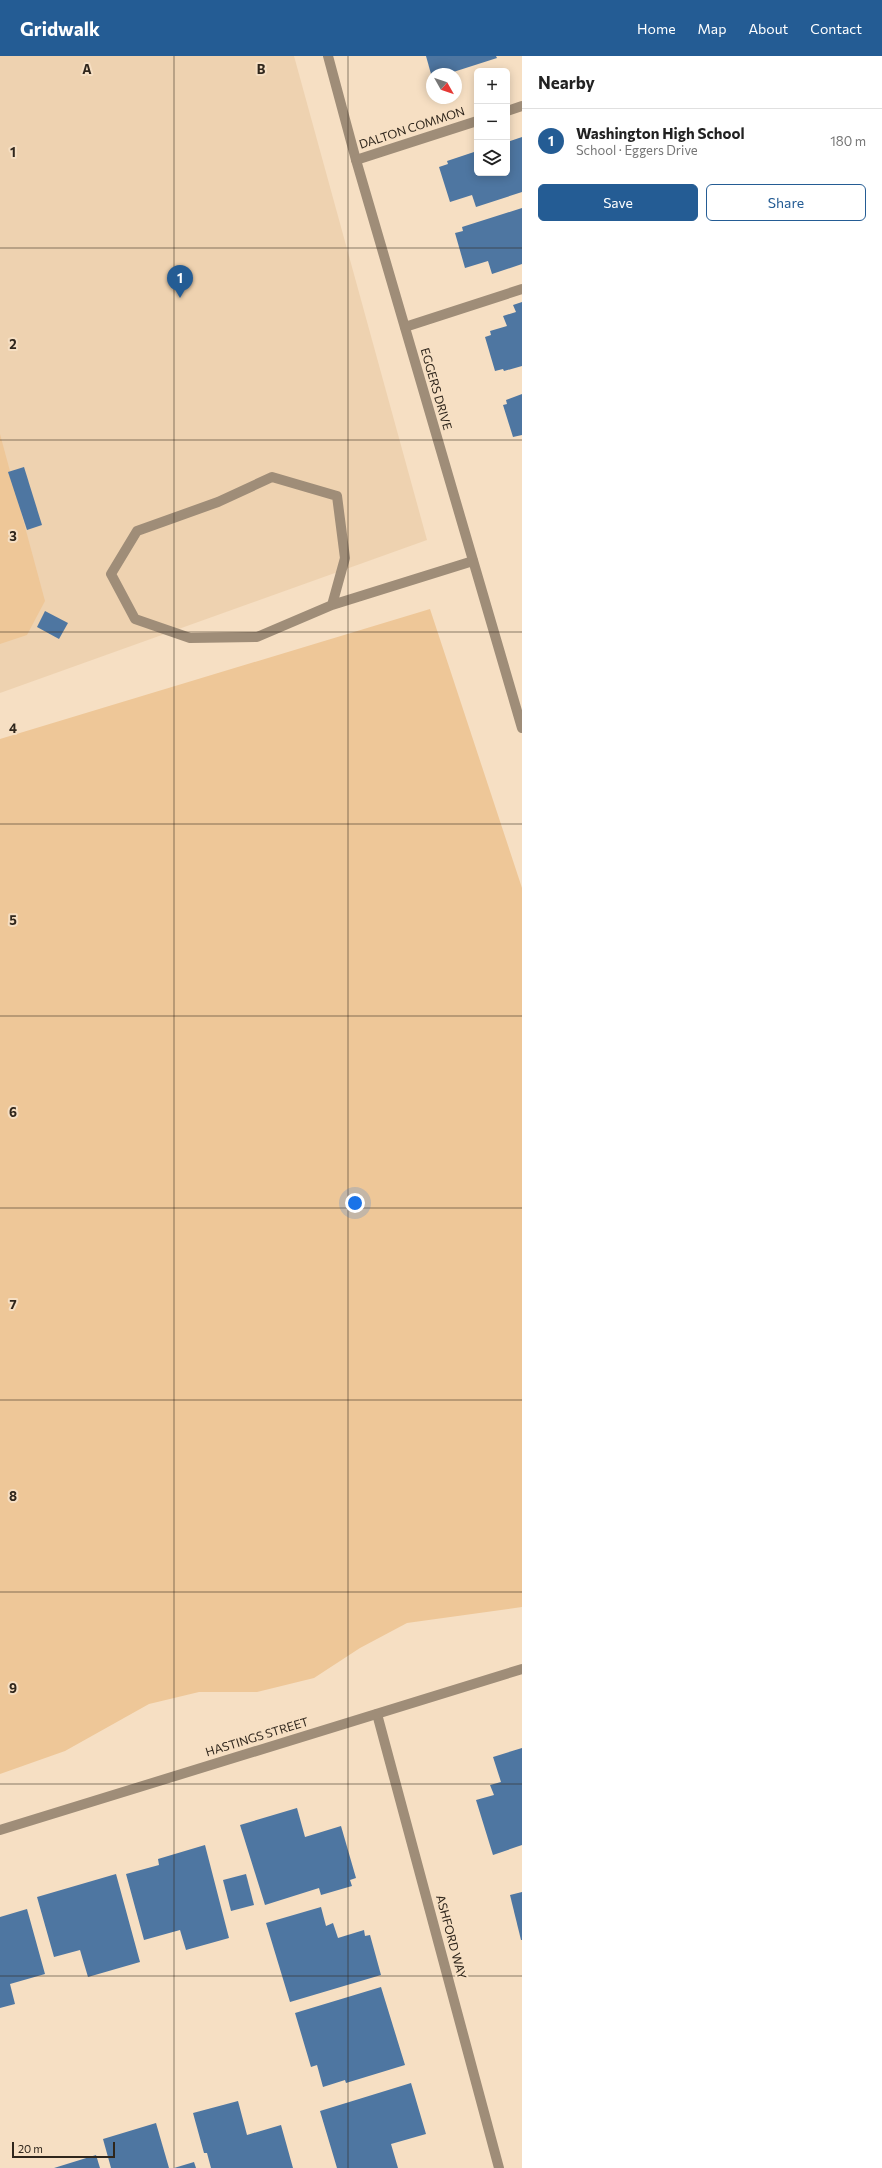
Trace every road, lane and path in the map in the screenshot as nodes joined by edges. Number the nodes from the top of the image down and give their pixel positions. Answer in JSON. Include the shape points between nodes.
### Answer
{"nodes":[{"id":1,"x":328,"y":56,"type":"edge"},
{"id":2,"x":522,"y":106,"type":"edge"},
{"id":3,"x":510,"y":110,"type":"edge"},
{"id":4,"x":474,"y":122,"type":"edge"},
{"id":5,"x":356,"y":160,"type":"junction"},
{"id":6,"x":522,"y":289,"type":"edge"},
{"id":7,"x":405,"y":327,"type":"junction"},
{"id":8,"x":473,"y":561,"type":"junction"},
{"id":9,"x":332,"y":606,"type":"junction"},
{"id":10,"x":522,"y":728,"type":"edge"},
{"id":11,"x":522,"y":1669,"type":"edge"},
{"id":12,"x":377,"y":1714,"type":"junction"},
{"id":13,"x":0,"y":1830,"type":"edge"},
{"id":14,"x":499,"y":2168,"type":"edge"}],
"edges":[{"from":1,"to":5,"type":"street","name":"EGGERS DRIVE"},
{"from":2,"to":3,"type":"street"},
{"from":4,"to":5,"type":"street","name":"DALTON COMMON"},
{"from":5,"to":7,"type":"street","name":"EGGERS DRIVE"},
{"from":6,"to":7,"type":"street"},
{"from":7,"to":8,"type":"street","name":"EGGERS DRIVE"},
{"from":8,"to":9,"type":"street"},
{"from":8,"to":10,"type":"street","name":"EGGERS DRIVE"},
{"from":9,"to":9,"type":"street","via":[[258,637],[190,638],[135,619],[111,574],[137,531],[218,502],[272,477],[337,496],[346,558]]},
{"from":11,"to":12,"type":"street","name":"HASTINGS STREET"},
{"from":12,"to":13,"type":"street","name":"HASTINGS STREET"},
{"from":12,"to":14,"type":"street","name":"ASHFORD WAY"}]}
